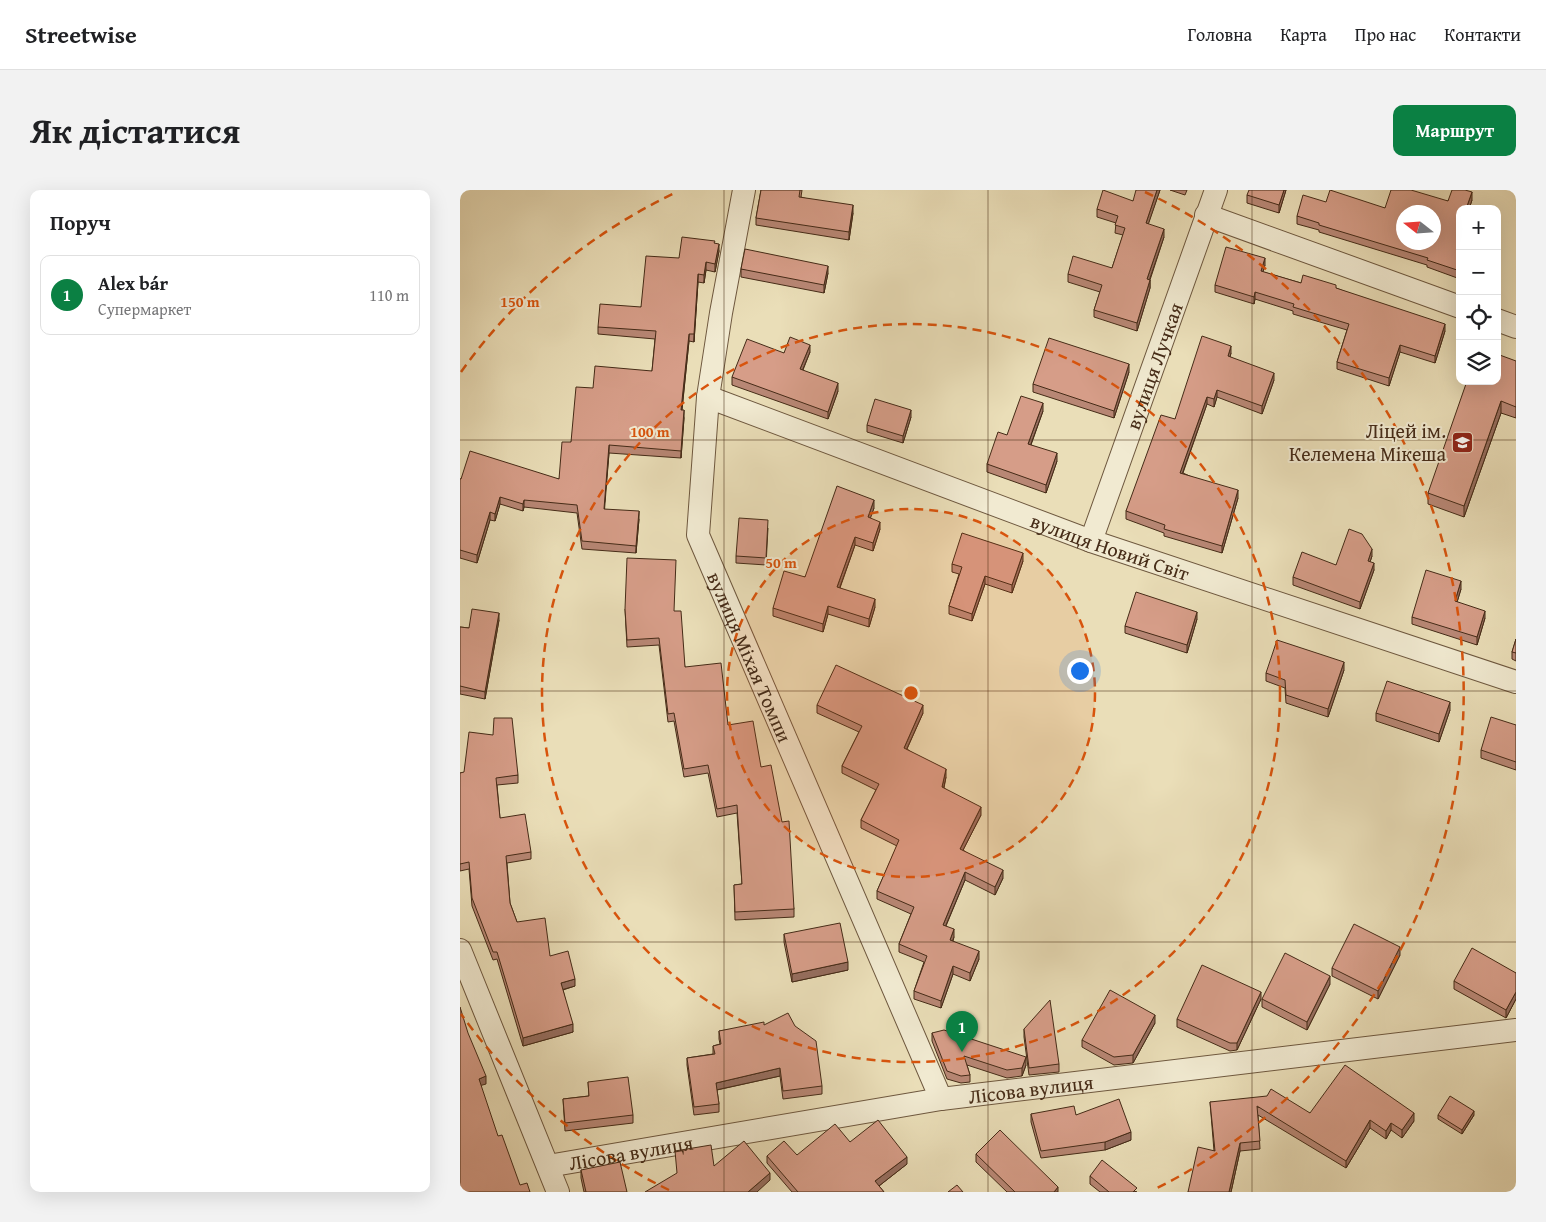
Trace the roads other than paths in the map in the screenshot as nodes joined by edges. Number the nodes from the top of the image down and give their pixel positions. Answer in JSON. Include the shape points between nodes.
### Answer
{"nodes":[{"id":1,"x":744,"y":190,"type":"edge"},
{"id":2,"x":1216,"y":190,"type":"edge"},
{"id":3,"x":1206,"y":216,"type":"junction"},
{"id":4,"x":1456,"y":306,"type":"edge"},
{"id":5,"x":1501,"y":321,"type":"edge"},
{"id":6,"x":1516,"y":327,"type":"edge"},
{"id":7,"x":708,"y":397,"type":"junction"},
{"id":8,"x":1091,"y":541,"type":"junction"},
{"id":9,"x":1516,"y":682,"type":"edge"},
{"id":10,"x":460,"y":950,"type":"edge"},
{"id":11,"x":1516,"y":1030,"type":"edge"},
{"id":12,"x":941,"y":1100,"type":"junction"},
{"id":13,"x":548,"y":1166,"type":"junction"},
{"id":14,"x":558,"y":1192,"type":"edge"}],
"edges":[{"from":1,"to":7,"type":"street","name":"вулиця Міхая Томпи"},
{"from":2,"to":3,"type":"street","name":"вулиця Лучкая"},
{"from":3,"to":4,"type":"street"},
{"from":3,"to":8,"type":"street","name":"вулиця Лучкая"},
{"from":5,"to":6,"type":"street"},
{"from":7,"to":8,"type":"street","name":"вулиця Новий Світ"},
{"from":7,"to":12,"type":"street","name":"вулиця Міхая Томпи","via":[[698,535]]},
{"from":8,"to":9,"type":"street","name":"вулиця Новий Світ"},
{"from":10,"to":13,"type":"street"},
{"from":11,"to":12,"type":"street","name":"Лісова вулиця"},
{"from":12,"to":13,"type":"street","name":"Лісова вулиця"},
{"from":13,"to":14,"type":"street"}]}
